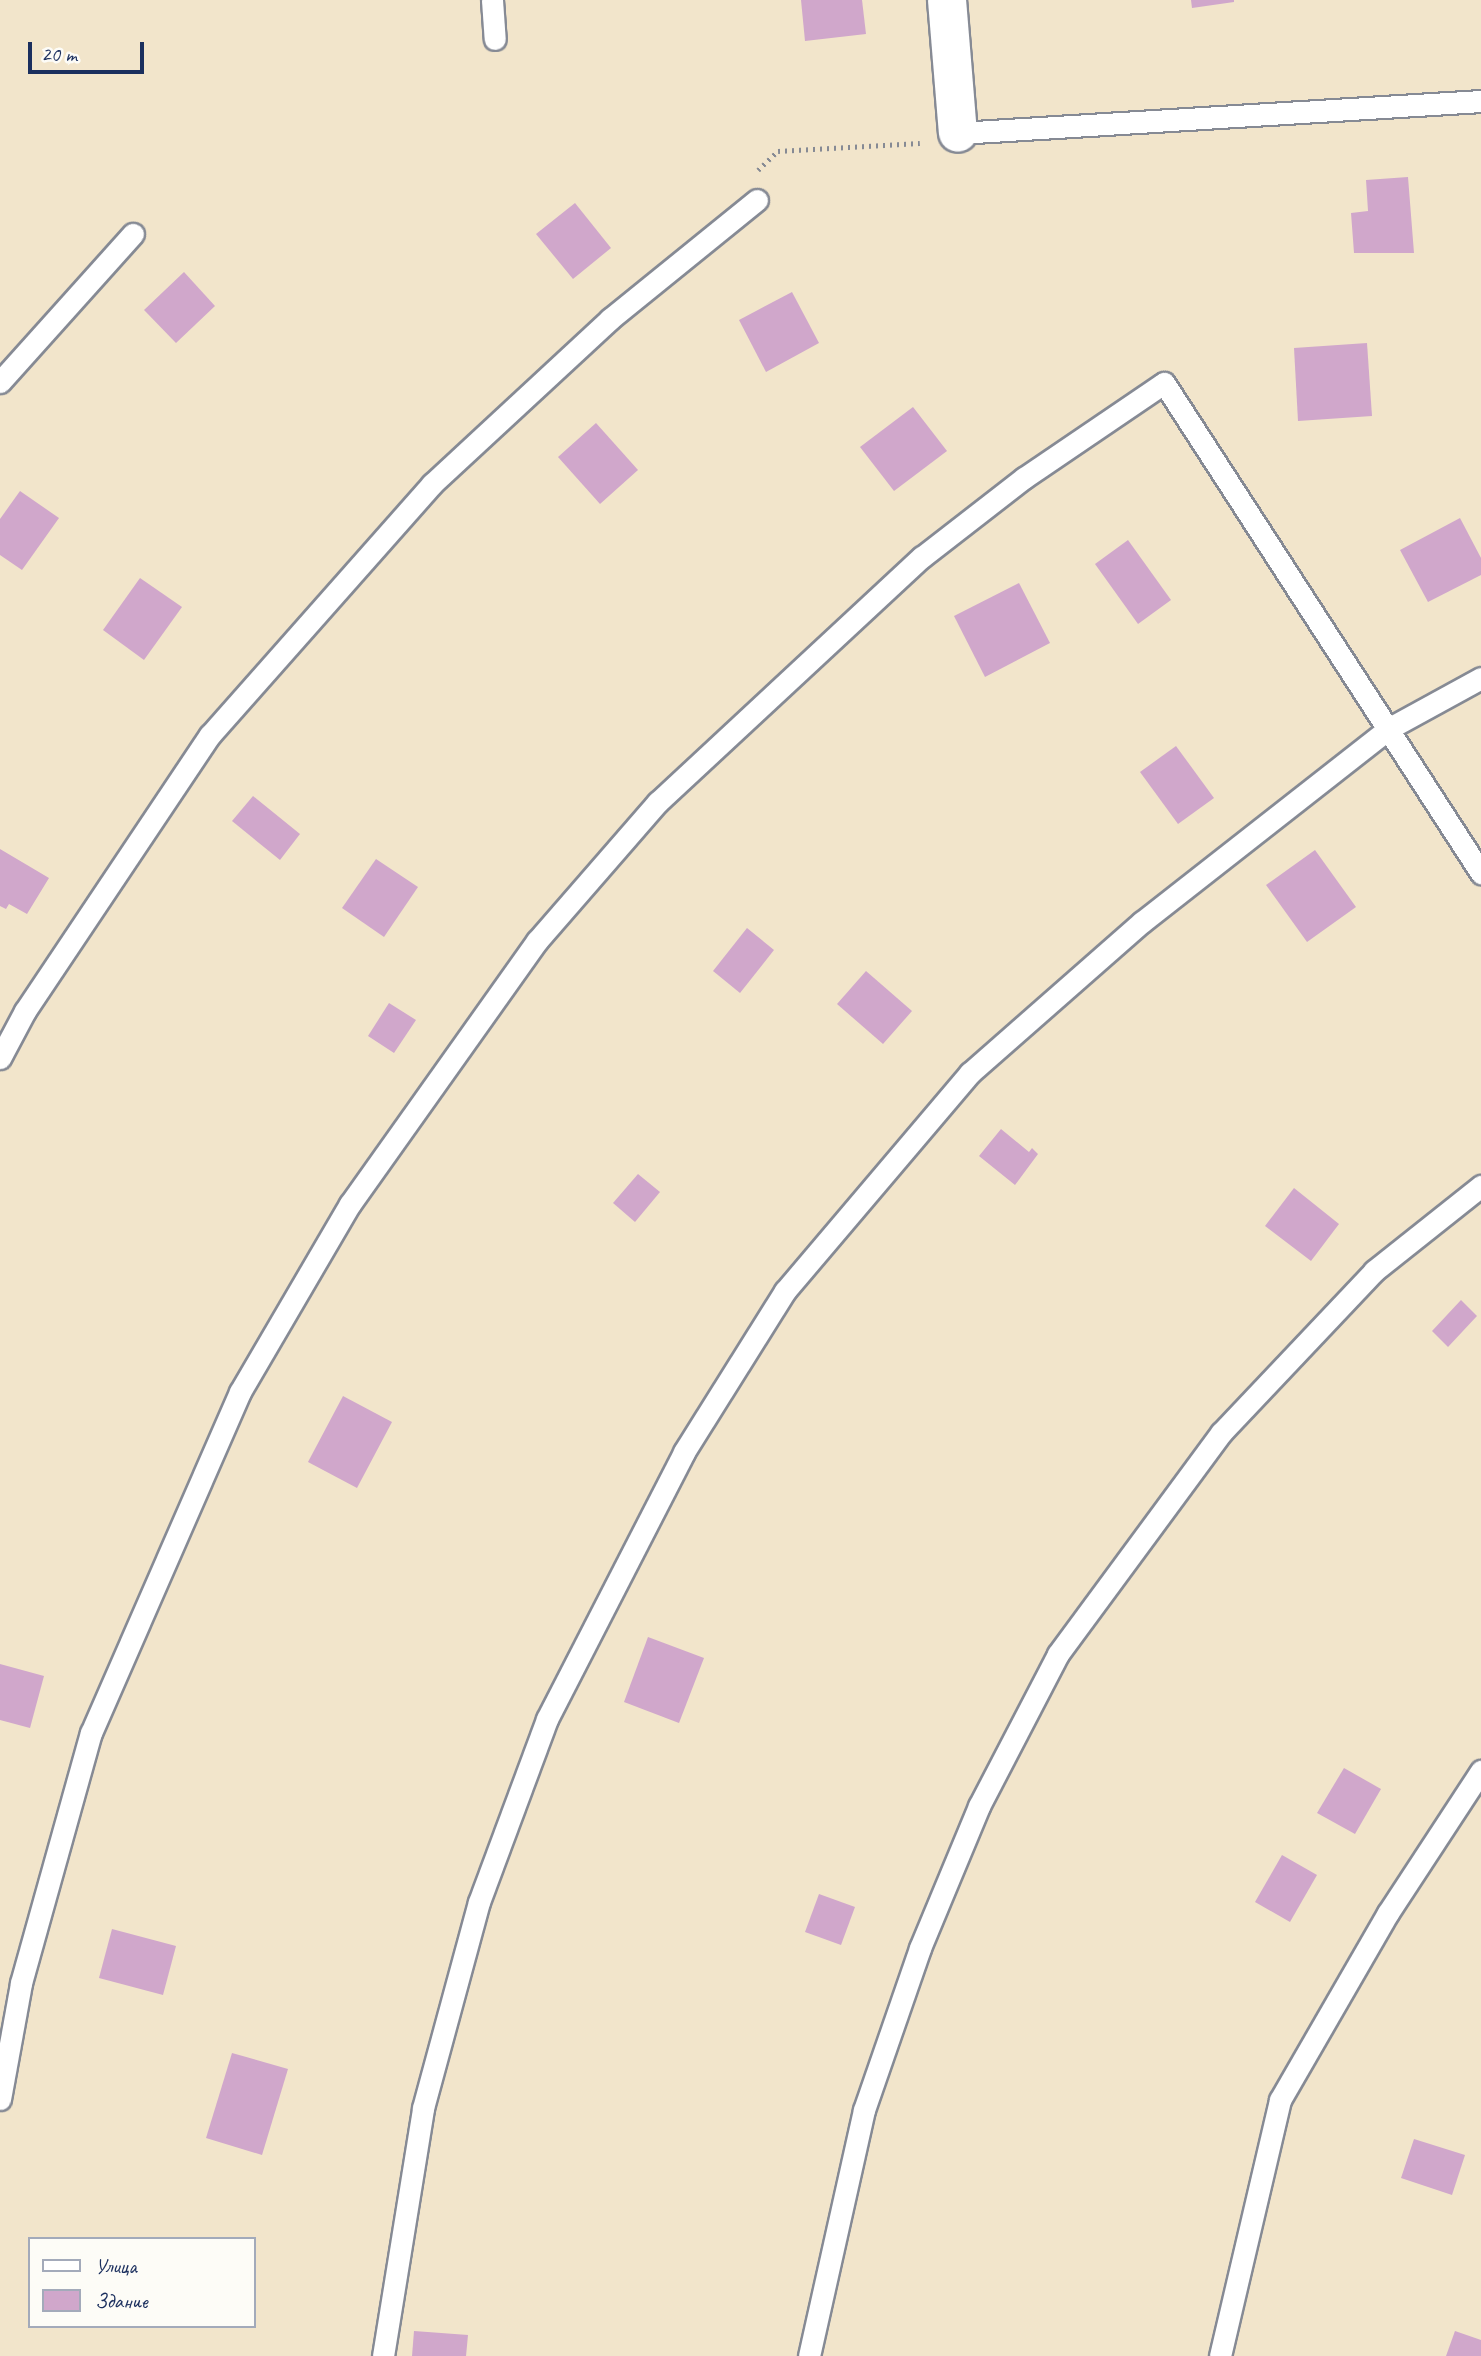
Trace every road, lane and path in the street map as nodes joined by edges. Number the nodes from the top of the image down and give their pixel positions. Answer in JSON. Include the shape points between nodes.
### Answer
{"nodes":[{"id":1,"x":492,"y":0,"type":"edge"},
{"id":2,"x":947,"y":0,"type":"edge"},
{"id":3,"x":495,"y":39,"type":"dead end"},
{"id":4,"x":1481,"y":101,"type":"edge"},
{"id":5,"x":958,"y":133,"type":"junction"},
{"id":6,"x":757,"y":200,"type":"joint"},
{"id":7,"x":133,"y":234,"type":"dead end"},
{"id":8,"x":0,"y":382,"type":"edge"},
{"id":9,"x":1481,"y":678,"type":"edge"},
{"id":10,"x":1388,"y":729,"type":"junction"},
{"id":11,"x":1481,"y":873,"type":"edge"},
{"id":12,"x":0,"y":1058,"type":"edge"},
{"id":13,"x":1481,"y":1186,"type":"edge"},
{"id":14,"x":1481,"y":1771,"type":"edge"},
{"id":15,"x":0,"y":2099,"type":"edge"},
{"id":16,"x":383,"y":2356,"type":"edge"},
{"id":17,"x":809,"y":2356,"type":"edge"},
{"id":18,"x":1220,"y":2356,"type":"edge"}],
"edges":[{"from":1,"to":3,"type":"lane"},
{"from":2,"to":5,"type":"street"},
{"from":4,"to":5,"type":"lane"},
{"from":5,"to":6,"type":"path","via":[[916,144],[778,152],[749,178]]},
{"from":6,"to":12,"type":"lane","via":[[610,319],[432,484],[238,703],[210,735],[25,1011]]},
{"from":7,"to":8,"type":"lane"},
{"from":9,"to":10,"type":"lane"},
{"from":10,"to":11,"type":"lane"},
{"from":10,"to":15,"type":"lane","via":[[1164,383],[1024,478],[922,557],[657,802],[537,940],[443,1069],[350,1204],[240,1392],[91,1733],[22,1983]]},
{"from":10,"to":16,"type":"lane","via":[[1142,922],[970,1073],[785,1291],[684,1452],[547,1719],[479,1902],[423,2108]]},
{"from":13,"to":17,"type":"lane","via":[[1374,1271],[1221,1433],[1058,1654],[979,1806],[920,1948],[864,2110]]},
{"from":14,"to":18,"type":"lane","via":[[1388,1913],[1280,2100]]}]}
